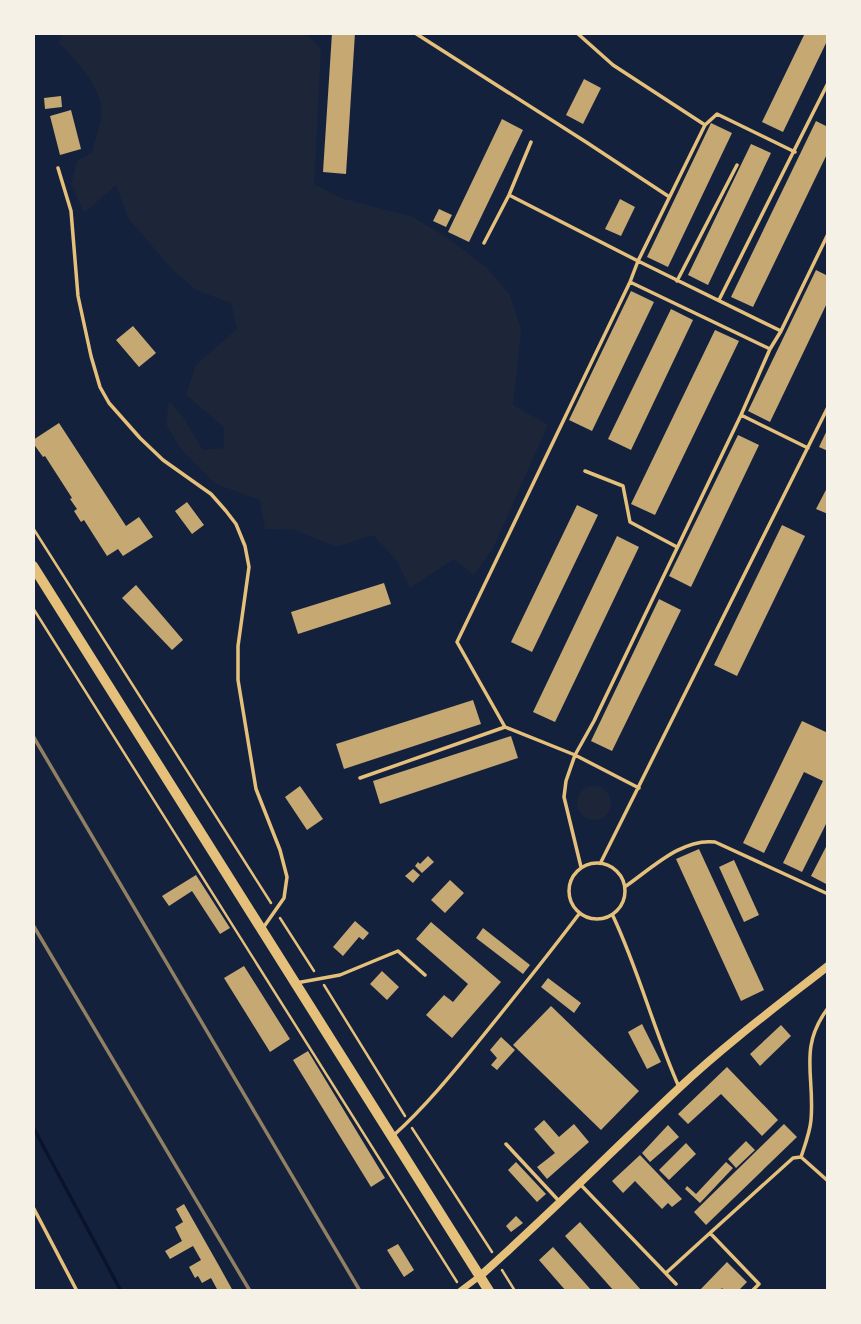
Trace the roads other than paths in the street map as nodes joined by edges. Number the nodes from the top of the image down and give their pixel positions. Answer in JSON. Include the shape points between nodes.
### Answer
{"nodes":[{"id":1,"x":415,"y":33,"type":"edge"},
{"id":2,"x":578,"y":33,"type":"edge"},
{"id":3,"x":828,"y":82,"type":"edge"},
{"id":4,"x":705,"y":125,"type":"junction"},
{"id":5,"x":530,"y":142,"type":"dead end"},
{"id":6,"x":795,"y":152,"type":"junction"},
{"id":7,"x":737,"y":165,"type":"dead end"},
{"id":8,"x":58,"y":168,"type":"dead end"},
{"id":9,"x":509,"y":195,"type":"junction"},
{"id":10,"x":668,"y":197,"type":"junction"},
{"id":11,"x":828,"y":234,"type":"edge"},
{"id":12,"x":484,"y":243,"type":"dead end"},
{"id":13,"x":638,"y":261,"type":"junction"},
{"id":14,"x":677,"y":281,"type":"junction"},
{"id":15,"x":630,"y":282,"type":"junction"},
{"id":16,"x":719,"y":300,"type":"junction"},
{"id":17,"x":781,"y":331,"type":"junction"},
{"id":18,"x":770,"y":349,"type":"junction"},
{"id":19,"x":828,"y":407,"type":"edge"},
{"id":20,"x":741,"y":415,"type":"junction"},
{"id":21,"x":808,"y":448,"type":"junction"},
{"id":22,"x":585,"y":471,"type":"dead end"},
{"id":23,"x":677,"y":547,"type":"junction"},
{"id":24,"x":33,"y":566,"type":"edge"},
{"id":25,"x":505,"y":727,"type":"junction"},
{"id":26,"x":575,"y":755,"type":"junction"},
{"id":27,"x":360,"y":778,"type":"dead end"},
{"id":28,"x":639,"y":788,"type":"junction"},
{"id":29,"x":601,"y":862,"type":"junction"},
{"id":30,"x":581,"y":867,"type":"junction"},
{"id":31,"x":626,"y":886,"type":"junction"},
{"id":32,"x":828,"y":894,"type":"edge"},
{"id":33,"x":579,"y":914,"type":"junction"},
{"id":34,"x":613,"y":916,"type":"junction"},
{"id":35,"x":262,"y":930,"type":"junction"},
{"id":36,"x":828,"y":966,"type":"edge"},
{"id":37,"x":425,"y":975,"type":"dead end"},
{"id":38,"x":294,"y":983,"type":"junction"},
{"id":39,"x":828,"y":1008,"type":"edge"},
{"id":40,"x":680,"y":1087,"type":"junction"},
{"id":41,"x":391,"y":1138,"type":"junction"},
{"id":42,"x":506,"y":1144,"type":"dead end"},
{"id":43,"x":801,"y":1157,"type":"junction"},
{"id":44,"x":828,"y":1181,"type":"edge"},
{"id":45,"x":580,"y":1184,"type":"junction"},
{"id":46,"x":560,"y":1203,"type":"junction"},
{"id":47,"x":33,"y":1207,"type":"edge"},
{"id":48,"x":710,"y":1233,"type":"junction"},
{"id":49,"x":666,"y":1273,"type":"junction"},
{"id":50,"x":480,"y":1276,"type":"junction"},
{"id":51,"x":677,"y":1284,"type":"dead end"},
{"id":52,"x":461,"y":1290,"type":"edge"},
{"id":53,"x":77,"y":1291,"type":"edge"},
{"id":54,"x":489,"y":1291,"type":"edge"},
{"id":55,"x":752,"y":1291,"type":"edge"}],
"edges":[{"from":1,"to":10,"type":"lane"},
{"from":2,"to":4,"type":"lane","via":[[613,65]]},
{"from":3,"to":6,"type":"lane"},
{"from":4,"to":6,"type":"lane","via":[[717,114]]},
{"from":4,"to":10,"type":"lane"},
{"from":5,"to":9,"type":"lane"},
{"from":6,"to":16,"type":"lane"},
{"from":7,"to":14,"type":"lane"},
{"from":8,"to":35,"type":"lane","via":[[71,211],[78,296],[100,387],[163,460],[211,494],[236,524],[245,546],[249,567],[238,646],[239,680],[256,789],[287,877],[284,898]]},
{"from":9,"to":12,"type":"lane"},
{"from":9,"to":13,"type":"lane"},
{"from":10,"to":13,"type":"lane"},
{"from":11,"to":17,"type":"lane"},
{"from":13,"to":14,"type":"lane"},
{"from":13,"to":15,"type":"lane"},
{"from":14,"to":16,"type":"lane"},
{"from":15,"to":18,"type":"lane"},
{"from":15,"to":25,"type":"lane","via":[[457,642]]},
{"from":16,"to":17,"type":"lane"},
{"from":17,"to":18,"type":"lane"},
{"from":18,"to":20,"type":"lane"},
{"from":19,"to":21,"type":"lane"},
{"from":20,"to":21,"type":"lane"},
{"from":20,"to":23,"type":"lane"},
{"from":21,"to":28,"type":"lane"},
{"from":22,"to":23,"type":"lane","via":[[623,486],[630,523]]},
{"from":23,"to":26,"type":"lane"},
{"from":24,"to":35,"type":"main road"},
{"from":25,"to":26,"type":"lane"},
{"from":25,"to":27,"type":"lane"},
{"from":26,"to":28,"type":"lane"},
{"from":26,"to":30,"type":"lane","via":[[564,797]]},
{"from":28,"to":29,"type":"lane"},
{"from":29,"to":30,"type":"lane"},
{"from":29,"to":31,"type":"lane","via":[[616,868]]},
{"from":30,"to":33,"type":"lane","via":[[569,890]]},
{"from":31,"to":32,"type":"lane","via":[[685,846],[702,840]]},
{"from":31,"to":34,"type":"lane","via":[[625,902]]},
{"from":33,"to":34,"type":"lane","via":[[596,921]]},
{"from":33,"to":41,"type":"lane","via":[[452,1073]]},
{"from":34,"to":40,"type":"lane"},
{"from":35,"to":38,"type":"main road"},
{"from":36,"to":40,"type":"street","via":[[749,1026]]},
{"from":37,"to":38,"type":"lane","via":[[398,951],[340,975]]},
{"from":38,"to":41,"type":"main road"},
{"from":39,"to":43,"type":"lane","via":[[810,1043],[811,1122]]},
{"from":40,"to":45,"type":"street"},
{"from":41,"to":50,"type":"main road"},
{"from":42,"to":46,"type":"lane"},
{"from":43,"to":44,"type":"lane"},
{"from":43,"to":48,"type":"lane","via":[[784,1164]]},
{"from":45,"to":46,"type":"street"},
{"from":45,"to":49,"type":"lane"},
{"from":46,"to":50,"type":"street"},
{"from":47,"to":53,"type":"lane"},
{"from":48,"to":49,"type":"lane"},
{"from":48,"to":55,"type":"lane","via":[[758,1284]]},
{"from":49,"to":51,"type":"lane"},
{"from":50,"to":52,"type":"street"},
{"from":50,"to":54,"type":"main road"}]}
